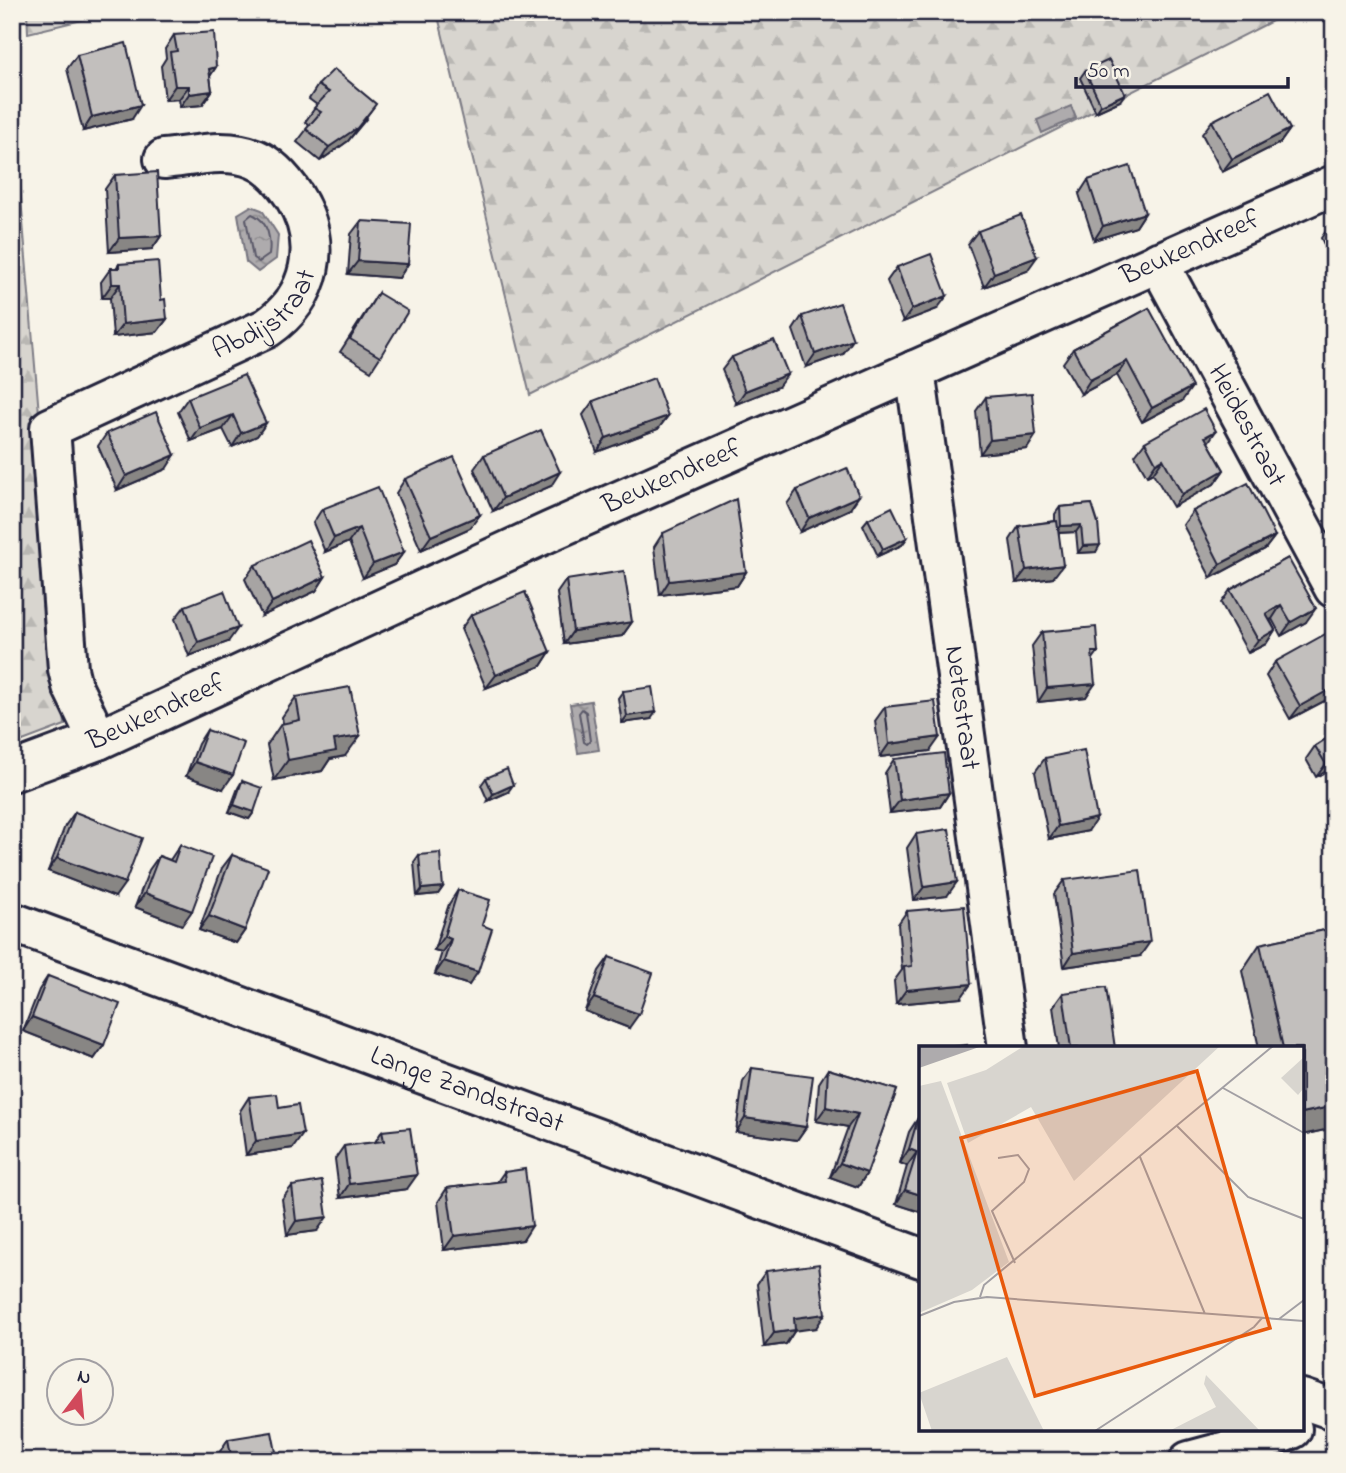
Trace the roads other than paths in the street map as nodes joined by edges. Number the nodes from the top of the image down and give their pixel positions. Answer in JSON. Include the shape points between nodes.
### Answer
{"nodes":[{"id":1,"x":164,"y":159,"type":"dead end"},
{"id":2,"x":1334,"y":185,"type":"edge"},
{"id":3,"x":1158,"y":262,"type":"junction"},
{"id":4,"x":915,"y":370,"type":"junction"},
{"id":5,"x":1334,"y":588,"type":"edge"},
{"id":6,"x":98,"y":740,"type":"junction"},
{"id":7,"x":12,"y":772,"type":"edge"},
{"id":8,"x":12,"y":922,"type":"edge"},
{"id":9,"x":1008,"y":1046,"type":"edge"},
{"id":10,"x":919,"y":1257,"type":"edge"},
{"id":11,"x":1280,"y":1431,"type":"edge"},
{"id":12,"x":1189,"y":1461,"type":"edge"}],
"edges":[{"from":1,"to":6,"type":"street","name":"Abdijstraat","via":[[235,153],[273,171],[299,204],[308,224],[310,264],[293,306],[267,328],[50,428],[68,669]]},
{"from":2,"to":3,"type":"street","name":"Beukendreef"},
{"from":3,"to":4,"type":"street","name":"Beukendreef"},
{"from":3,"to":5,"type":"street","name":"Heidestraat"},
{"from":4,"to":6,"type":"street","name":"Beukendreef"},
{"from":4,"to":9,"type":"street","name":"Netestraat"},
{"from":6,"to":7,"type":"street","name":"Beukendreef"},
{"from":8,"to":10,"type":"street","name":"Lange Zandstraat"},
{"from":11,"to":12,"type":"street","via":[[1260,1443]]}]}
